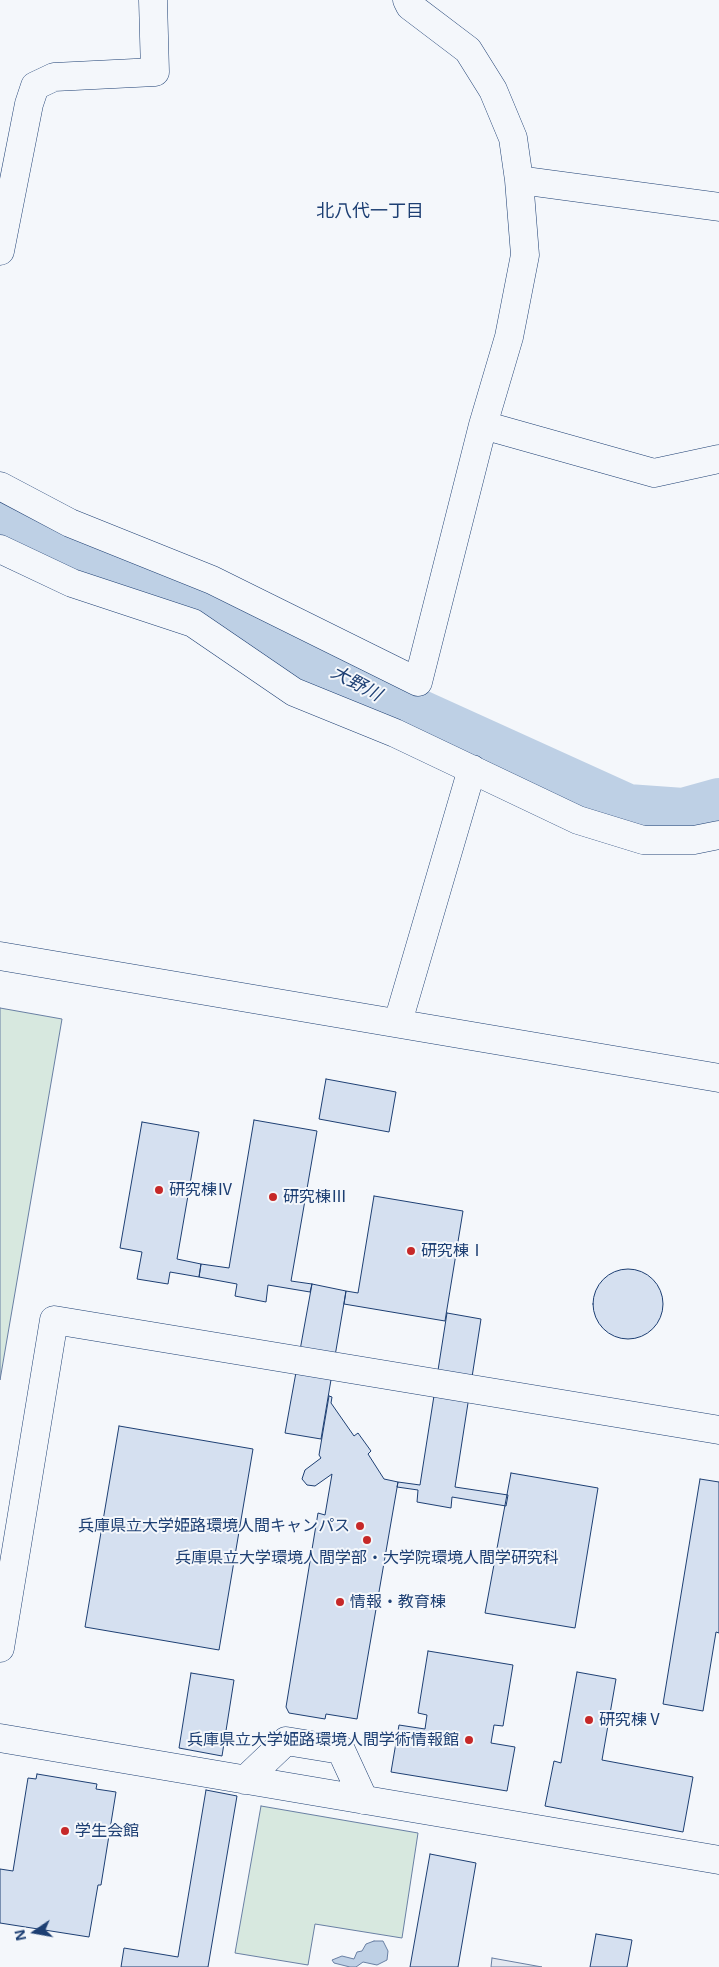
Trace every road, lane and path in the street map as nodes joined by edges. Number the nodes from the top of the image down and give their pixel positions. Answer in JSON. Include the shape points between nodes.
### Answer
{"nodes":[{"id":1,"x":153,"y":0,"type":"edge"},
{"id":2,"x":407,"y":0,"type":"edge"},
{"id":3,"x":519,"y":180,"type":"junction"},
{"id":4,"x":719,"y":206,"type":"edge"},
{"id":5,"x":0,"y":251,"type":"edge"},
{"id":6,"x":483,"y":426,"type":"junction"},
{"id":7,"x":719,"y":459,"type":"edge"},
{"id":8,"x":0,"y":486,"type":"edge"},
{"id":9,"x":0,"y":549,"type":"edge"},
{"id":10,"x":472,"y":769,"type":"junction"},
{"id":11,"x":719,"y":835,"type":"edge"},
{"id":12,"x":0,"y":956,"type":"edge"},
{"id":13,"x":398,"y":1022,"type":"junction"},
{"id":14,"x":719,"y":1078,"type":"edge"},
{"id":15,"x":719,"y":1430,"type":"edge"},
{"id":16,"x":0,"y":1648,"type":"edge"},
{"id":17,"x":0,"y":1738,"type":"edge"},
{"id":18,"x":245,"y":1780,"type":"junction"},
{"id":19,"x":364,"y":1800,"type":"junction"},
{"id":20,"x":719,"y":1860,"type":"edge"}],
"edges":[{"from":1,"to":5,"type":"street","via":[[155,72],[54,77],[35,86]]},
{"from":2,"to":3,"type":"street","via":[[410,6],[468,50],[493,90],[512,138]]},
{"from":3,"to":4,"type":"street"},
{"from":3,"to":6,"type":"street","via":[[526,254],[509,337]]},
{"from":6,"to":7,"type":"street","via":[[654,473]]},
{"from":6,"to":8,"type":"street","via":[[418,682],[212,580],[70,523]]},
{"from":9,"to":10,"type":"street","via":[[72,583],[192,623],[294,692]]},
{"from":10,"to":11,"type":"street","via":[[578,820],[643,840],[694,840]]},
{"from":10,"to":13,"type":"street"},
{"from":12,"to":13,"type":"street"},
{"from":13,"to":14,"type":"street"},
{"from":15,"to":16,"type":"street","via":[[54,1320]]},
{"from":17,"to":18,"type":"street"},
{"from":18,"to":19,"type":"street"},
{"from":18,"to":19,"type":"street","via":[[286,1741],[341,1750]]},
{"from":19,"to":20,"type":"street"}]}
